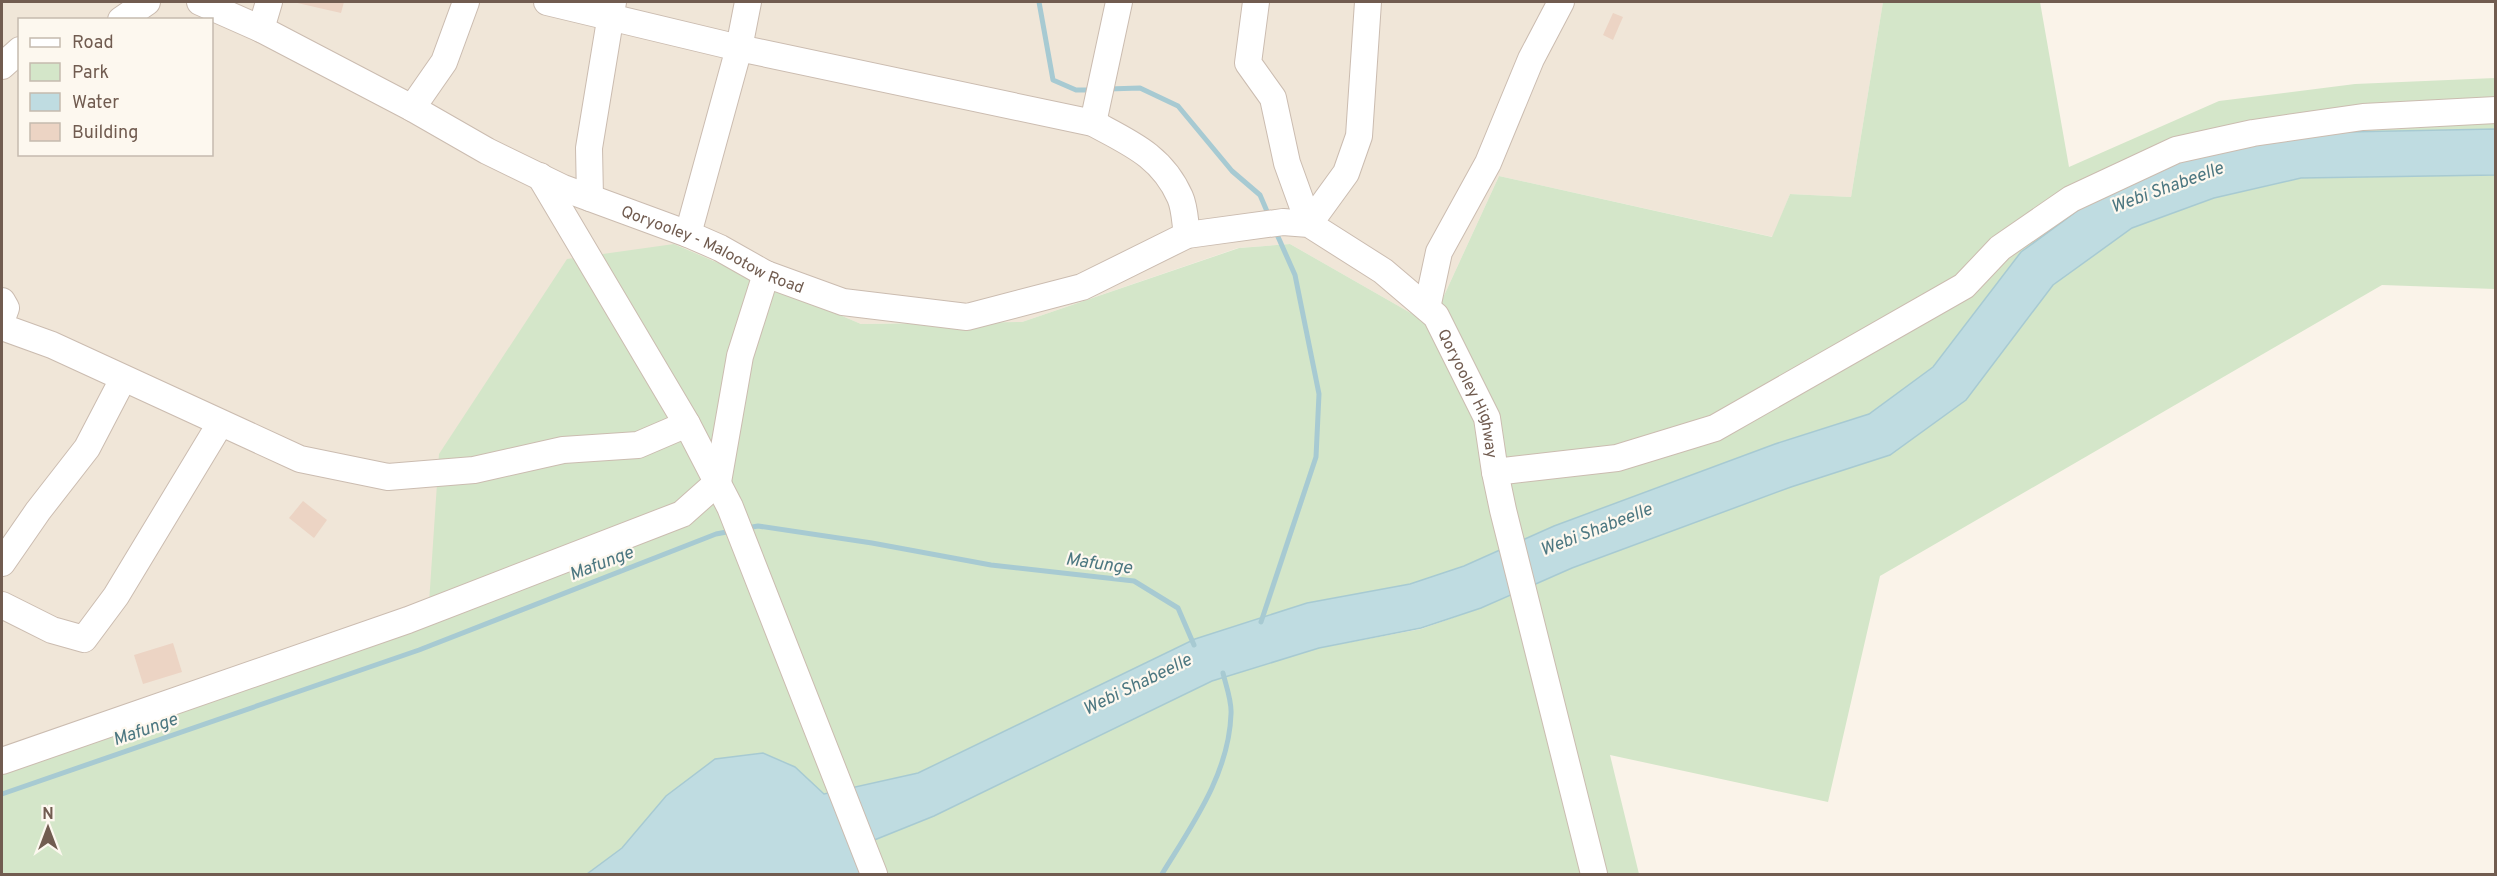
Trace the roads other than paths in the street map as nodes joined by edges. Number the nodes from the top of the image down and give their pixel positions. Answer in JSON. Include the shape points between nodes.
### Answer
{"nodes":[{"id":1,"x":147,"y":2,"type":"edge"},
{"id":2,"x":200,"y":2,"type":"edge"},
{"id":3,"x":269,"y":2,"type":"edge"},
{"id":4,"x":466,"y":2,"type":"edge"},
{"id":5,"x":547,"y":2,"type":"edge"},
{"id":6,"x":748,"y":2,"type":"edge"},
{"id":7,"x":1119,"y":2,"type":"edge"},
{"id":8,"x":1256,"y":2,"type":"edge"},
{"id":9,"x":1368,"y":2,"type":"edge"},
{"id":10,"x":1561,"y":2,"type":"edge"},
{"id":11,"x":611,"y":9,"type":"edge"},
{"id":12,"x":124,"y":18,"type":"edge"},
{"id":13,"x":261,"y":29,"type":"junction"},
{"id":14,"x":739,"y":48,"type":"junction"},
{"id":15,"x":18,"y":52,"type":"edge"},
{"id":16,"x":2,"y":66,"type":"edge"},
{"id":17,"x":1097,"y":103,"type":"junction"},
{"id":18,"x":412,"y":108,"type":"junction"},
{"id":19,"x":2496,"y":111,"type":"edge"},
{"id":20,"x":540,"y":176,"type":"junction"},
{"id":21,"x":590,"y":198,"type":"junction"},
{"id":22,"x":1283,"y":222,"type":"joint"},
{"id":23,"x":1309,"y":224,"type":"junction"},
{"id":24,"x":688,"y":234,"type":"junction"},
{"id":25,"x":1187,"y":234,"type":"junction"},
{"id":26,"x":766,"y":274,"type":"junction"},
{"id":27,"x":2,"y":302,"type":"edge"},
{"id":28,"x":1426,"y":308,"type":"junction"},
{"id":29,"x":2,"y":319,"type":"edge"},
{"id":30,"x":2,"y":327,"type":"edge"},
{"id":31,"x":123,"y":379,"type":"junction"},
{"id":32,"x":220,"y":424,"type":"junction"},
{"id":33,"x":687,"y":424,"type":"junction"},
{"id":34,"x":1495,"y":472,"type":"junction"},
{"id":35,"x":718,"y":482,"type":"junction"},
{"id":36,"x":2,"y":563,"type":"edge"},
{"id":37,"x":2,"y":605,"type":"edge"},
{"id":38,"x":2,"y":761,"type":"edge"},
{"id":39,"x":872,"y":869,"type":"edge"},
{"id":40,"x":1594,"y":874,"type":"edge"}],
"edges":[{"from":1,"to":12,"type":"street"},
{"from":2,"to":13,"type":"street","name":"Qoryooley - Malootow Road"},
{"from":3,"to":13,"type":"street"},
{"from":4,"to":18,"type":"street","via":[[444,62]]},
{"from":5,"to":11,"type":"street"},
{"from":6,"to":14,"type":"street"},
{"from":7,"to":17,"type":"street"},
{"from":8,"to":23,"type":"street","via":[[1248,63],[1274,98],[1287,163]]},
{"from":9,"to":23,"type":"street","via":[[1359,136],[1346,173]]},
{"from":10,"to":28,"type":"street","via":[[1531,59],[1488,163],[1439,252]]},
{"from":11,"to":14,"type":"street"},
{"from":11,"to":21,"type":"street","via":[[588,148]]},
{"from":13,"to":18,"type":"street","name":"Qoryooley - Malootow Road"},
{"from":14,"to":17,"type":"street"},
{"from":14,"to":24,"type":"street"},
{"from":15,"to":16,"type":"street"},
{"from":17,"to":25,"type":"street","via":[[1137,147],[1161,165],[1181,199]]},
{"from":18,"to":20,"type":"street","name":"Qoryooley - Malootow Road"},
{"from":19,"to":34,"type":"street","via":[[2363,117],[2253,133],[2176,150],[2071,199],[2000,248],[1964,286],[1715,428],[1617,458]]},
{"from":20,"to":21,"type":"street","name":"Qoryooley - Malootow Road"},
{"from":20,"to":33,"type":"street"},
{"from":21,"to":24,"type":"street","name":"Qoryooley - Malootow Road"},
{"from":22,"to":23,"type":"street","name":"Qoryooley Highway"},
{"from":22,"to":25,"type":"street","name":"Qoryooley - Malootow Road"},
{"from":23,"to":28,"type":"street","name":"Qoryooley Highway","via":[[1383,271]]},
{"from":24,"to":26,"type":"street","name":"Qoryooley - Malootow Road"},
{"from":25,"to":26,"type":"street","name":"Qoryooley - Malootow Road","via":[[1082,287],[967,317],[843,302]]},
{"from":26,"to":35,"type":"street","via":[[740,356]]},
{"from":27,"to":29,"type":"street","via":[[6,308]]},
{"from":28,"to":34,"type":"street","name":"Qoryooley Highway","via":[[1436,316],[1487,418]]},
{"from":30,"to":31,"type":"street","via":[[52,345]]},
{"from":31,"to":32,"type":"street"},
{"from":31,"to":36,"type":"street","via":[[87,448]]},
{"from":32,"to":33,"type":"street","via":[[300,459],[388,477],[474,470],[563,450],[638,445]]},
{"from":32,"to":37,"type":"street","via":[[116,596],[84,639],[52,630]]},
{"from":33,"to":35,"type":"street"},
{"from":34,"to":40,"type":"street","name":"Qoryooley Highway"},
{"from":35,"to":38,"type":"street","via":[[682,514],[408,620]]},
{"from":35,"to":39,"type":"street","via":[[745,541]]}]}
